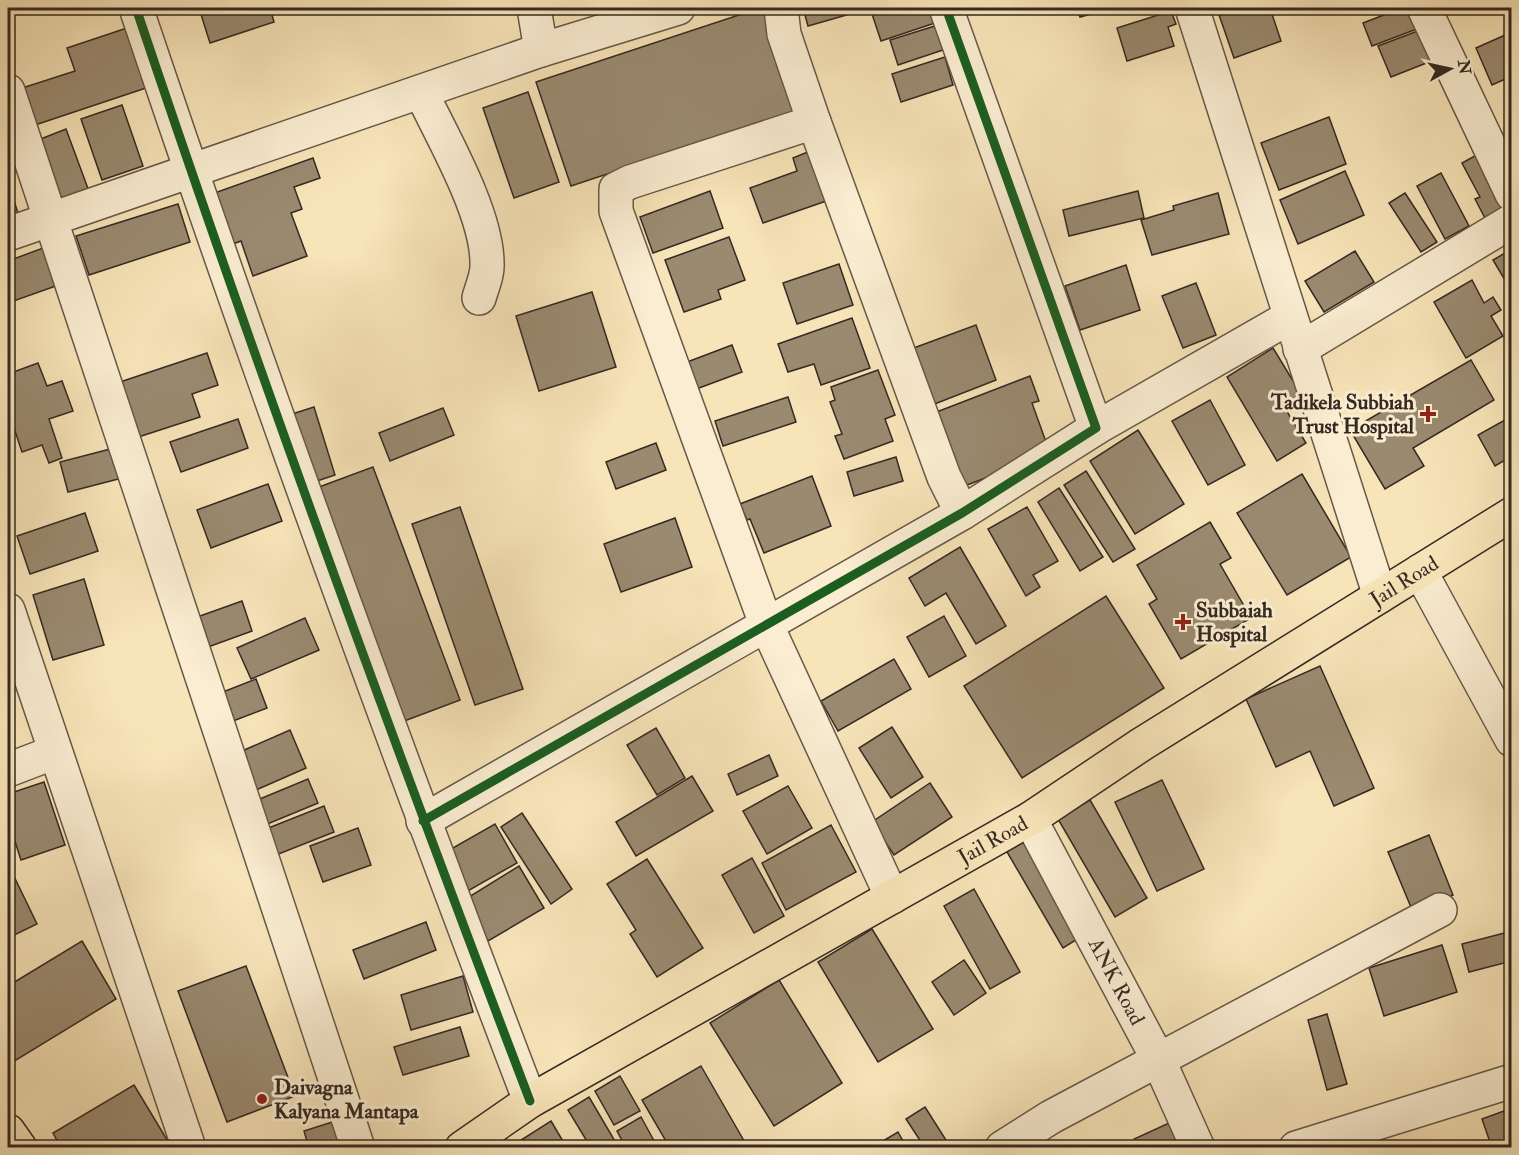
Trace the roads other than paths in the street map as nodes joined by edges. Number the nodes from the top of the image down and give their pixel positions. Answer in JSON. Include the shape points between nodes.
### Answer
{"nodes":[{"id":1,"x":136,"y":8,"type":"edge"},
{"id":2,"x":534,"y":8,"type":"edge"},
{"id":3,"x":678,"y":8,"type":"edge"},
{"id":4,"x":781,"y":8,"type":"edge"},
{"id":5,"x":946,"y":8,"type":"edge"},
{"id":6,"x":1192,"y":8,"type":"edge"},
{"id":7,"x":1424,"y":8,"type":"edge"},
{"id":8,"x":541,"y":50,"type":"junction"},
{"id":9,"x":8,"y":91,"type":"edge"},
{"id":10,"x":421,"y":92,"type":"junction"},
{"id":11,"x":814,"y":122,"type":"junction"},
{"id":12,"x":191,"y":170,"type":"junction"},
{"id":13,"x":1512,"y":194,"type":"edge"},
{"id":14,"x":50,"y":219,"type":"junction"},
{"id":15,"x":1512,"y":221,"type":"edge"},
{"id":16,"x":8,"y":234,"type":"edge"},
{"id":17,"x":479,"y":298,"type":"dead end"},
{"id":18,"x":1290,"y":317,"type":"junction"},
{"id":19,"x":1300,"y":349,"type":"junction"},
{"id":20,"x":1096,"y":428,"type":"junction"},
{"id":21,"x":962,"y":513,"type":"junction"},
{"id":22,"x":1512,"y":514,"type":"edge"},
{"id":23,"x":1420,"y":571,"type":"junction"},
{"id":24,"x":1380,"y":596,"type":"junction"},
{"id":25,"x":8,"y":610,"type":"edge"},
{"id":26,"x":766,"y":624,"type":"junction"},
{"id":27,"x":1511,"y":737,"type":"edge"},
{"id":28,"x":55,"y":752,"type":"junction"},
{"id":29,"x":8,"y":770,"type":"edge"},
{"id":30,"x":1030,"y":819,"type":"junction"},
{"id":31,"x":423,"y":822,"type":"junction"},
{"id":32,"x":892,"y":897,"type":"junction"},
{"id":33,"x":1440,"y":909,"type":"dead end"},
{"id":34,"x":1159,"y":1061,"type":"junction"},
{"id":35,"x":1512,"y":1081,"type":"edge"},
{"id":36,"x":530,"y":1101,"type":"junction"},
{"id":37,"x":8,"y":1131,"type":"edge"},
{"id":38,"x":20,"y":1148,"type":"edge"},
{"id":39,"x":189,"y":1148,"type":"edge"},
{"id":40,"x":358,"y":1148,"type":"edge"},
{"id":41,"x":462,"y":1148,"type":"edge"},
{"id":42,"x":1002,"y":1148,"type":"edge"},
{"id":43,"x":1198,"y":1148,"type":"edge"},
{"id":44,"x":1296,"y":1148,"type":"edge"}],
"edges":[{"from":1,"to":12,"type":"street"},
{"from":2,"to":8,"type":"street"},
{"from":3,"to":8,"type":"street"},
{"from":4,"to":11,"type":"street","via":[[784,34]]},
{"from":5,"to":20,"type":"street"},
{"from":6,"to":18,"type":"street"},
{"from":7,"to":13,"type":"street"},
{"from":8,"to":10,"type":"street"},
{"from":9,"to":14,"type":"street"},
{"from":10,"to":12,"type":"street"},
{"from":10,"to":17,"type":"street","via":[[470,195],[484,236],[488,264]]},
{"from":11,"to":21,"type":"street","via":[[944,477]]},
{"from":11,"to":26,"type":"street","via":[[616,189],[616,211]]},
{"from":12,"to":14,"type":"street"},
{"from":12,"to":31,"type":"street"},
{"from":14,"to":16,"type":"street"},
{"from":14,"to":40,"type":"street"},
{"from":15,"to":19,"type":"street"},
{"from":18,"to":19,"type":"street"},
{"from":18,"to":20,"type":"street"},
{"from":19,"to":24,"type":"street"},
{"from":20,"to":21,"type":"street"},
{"from":21,"to":26,"type":"street"},
{"from":22,"to":23,"type":"main road","name":"Jail Road"},
{"from":23,"to":24,"type":"main road","name":"Jail Road"},
{"from":23,"to":27,"type":"street"},
{"from":24,"to":30,"type":"main road","name":"Jail Road","via":[[1142,744]]},
{"from":25,"to":28,"type":"street"},
{"from":26,"to":31,"type":"street"},
{"from":26,"to":32,"type":"street"},
{"from":28,"to":29,"type":"street"},
{"from":28,"to":39,"type":"street"},
{"from":30,"to":32,"type":"main road","name":"Jail Road"},
{"from":30,"to":34,"type":"street","name":"ANK Road"},
{"from":31,"to":36,"type":"street"},
{"from":32,"to":36,"type":"main road","name":"Jail Road"},
{"from":33,"to":34,"type":"street"},
{"from":34,"to":42,"type":"street","via":[[1051,1117]]},
{"from":34,"to":43,"type":"street","name":"ANK Road"},
{"from":35,"to":44,"type":"street"},
{"from":36,"to":41,"type":"main road","name":"Jail Road"},
{"from":37,"to":38,"type":"main road"}]}
